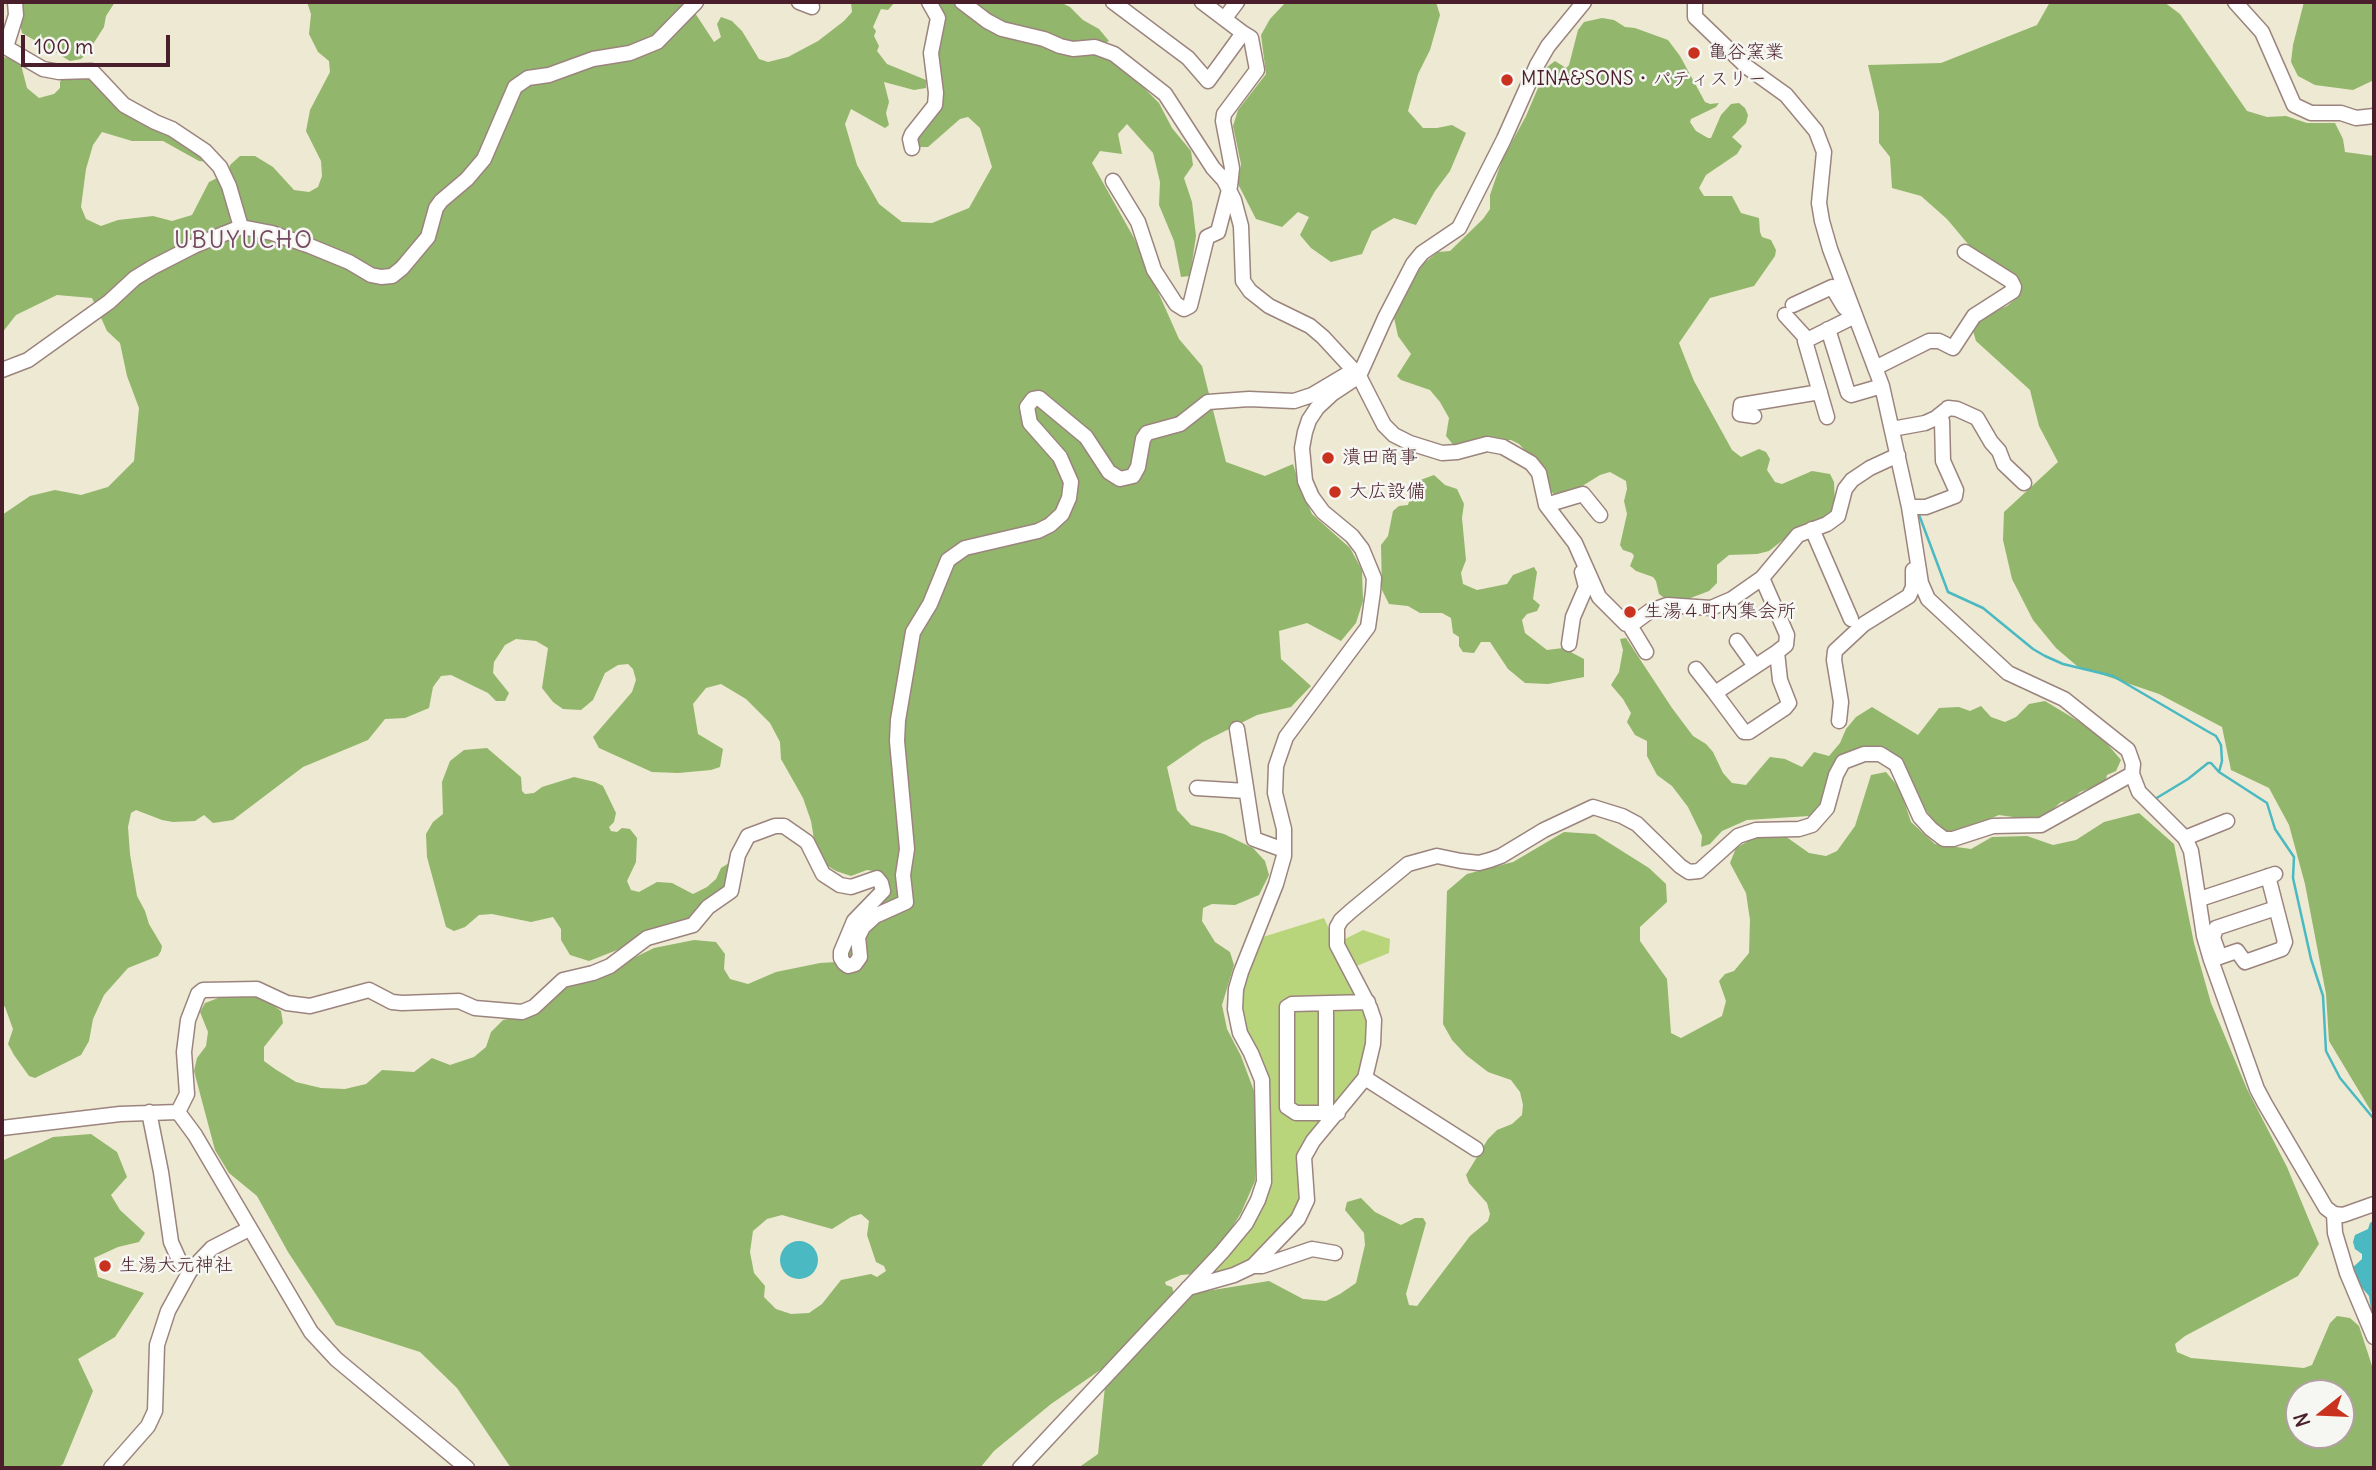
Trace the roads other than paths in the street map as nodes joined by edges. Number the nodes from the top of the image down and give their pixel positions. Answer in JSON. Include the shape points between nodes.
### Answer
{"nodes":[{"id":1,"x":15,"y":2,"type":"edge"},
{"id":2,"x":696,"y":2,"type":"edge"},
{"id":3,"x":702,"y":2,"type":"edge"},
{"id":4,"x":709,"y":2,"type":"edge"},
{"id":5,"x":929,"y":2,"type":"edge"},
{"id":6,"x":962,"y":2,"type":"edge"},
{"id":7,"x":1113,"y":2,"type":"edge"},
{"id":8,"x":1202,"y":2,"type":"edge"},
{"id":9,"x":1237,"y":2,"type":"edge"},
{"id":10,"x":1584,"y":2,"type":"edge"},
{"id":11,"x":1695,"y":2,"type":"edge"},
{"id":12,"x":2235,"y":2,"type":"edge"},
{"id":13,"x":1225,"y":19,"type":"junction"},
{"id":14,"x":1243,"y":33,"type":"junction"},
{"id":15,"x":4,"y":46,"type":"edge"},
{"id":16,"x":2374,"y":116,"type":"edge"},
{"id":17,"x":912,"y":148,"type":"dead end"},
{"id":18,"x":1113,"y":181,"type":"dead end"},
{"id":19,"x":1229,"y":188,"type":"junction"},
{"id":20,"x":241,"y":227,"type":"junction"},
{"id":21,"x":1965,"y":252,"type":"dead end"},
{"id":22,"x":1855,"y":316,"type":"junction"},
{"id":23,"x":1828,"y":329,"type":"junction"},
{"id":24,"x":1807,"y":339,"type":"junction"},
{"id":25,"x":1875,"y":368,"type":"junction"},
{"id":26,"x":2,"y":370,"type":"edge"},
{"id":27,"x":1359,"y":376,"type":"junction"},
{"id":28,"x":1882,"y":386,"type":"junction"},
{"id":29,"x":1820,"y":392,"type":"junction"},
{"id":30,"x":1946,"y":410,"type":"junction"},
{"id":31,"x":1754,"y":416,"type":"dead end"},
{"id":32,"x":1828,"y":417,"type":"dead end"},
{"id":33,"x":1892,"y":429,"type":"junction"},
{"id":34,"x":1898,"y":455,"type":"junction"},
{"id":35,"x":2024,"y":483,"type":"dead end"},
{"id":36,"x":1546,"y":505,"type":"junction"},
{"id":37,"x":1909,"y":507,"type":"junction"},
{"id":38,"x":1600,"y":515,"type":"dead end"},
{"id":39,"x":1812,"y":529,"type":"junction"},
{"id":40,"x":1571,"y":537,"type":"junction"},
{"id":41,"x":1916,"y":550,"type":"junction"},
{"id":42,"x":1762,"y":578,"type":"junction"},
{"id":43,"x":1851,"y":619,"type":"dead end"},
{"id":44,"x":1629,"y":624,"type":"junction"},
{"id":45,"x":1737,"y":640,"type":"dead end"},
{"id":46,"x":1569,"y":644,"type":"dead end"},
{"id":47,"x":1646,"y":652,"type":"dead end"},
{"id":48,"x":1777,"y":652,"type":"junction"},
{"id":49,"x":1755,"y":666,"type":"junction"},
{"id":50,"x":1696,"y":669,"type":"dead end"},
{"id":51,"x":1715,"y":693,"type":"junction"},
{"id":52,"x":1839,"y":721,"type":"dead end"},
{"id":53,"x":1237,"y":729,"type":"dead end"},
{"id":54,"x":2132,"y":774,"type":"junction"},
{"id":55,"x":1197,"y":788,"type":"dead end"},
{"id":56,"x":1246,"y":791,"type":"junction"},
{"id":57,"x":2227,"y":821,"type":"dead end"},
{"id":58,"x":2185,"y":838,"type":"junction"},
{"id":59,"x":1284,"y":850,"type":"junction"},
{"id":60,"x":2200,"y":900,"type":"junction"},
{"id":61,"x":2276,"y":908,"type":"junction"},
{"id":62,"x":2215,"y":959,"type":"junction"},
{"id":63,"x":1368,"y":1002,"type":"junction"},
{"id":64,"x":1326,"y":1004,"type":"junction"},
{"id":65,"x":1365,"y":1078,"type":"junction"},
{"id":66,"x":149,"y":1112,"type":"junction"},
{"id":67,"x":178,"y":1112,"type":"junction"},
{"id":68,"x":1332,"y":1112,"type":"junction"},
{"id":69,"x":2,"y":1128,"type":"edge"},
{"id":70,"x":1476,"y":1149,"type":"dead end"},
{"id":71,"x":2374,"y":1204,"type":"edge"},
{"id":72,"x":2334,"y":1214,"type":"junction"},
{"id":73,"x":248,"y":1228,"type":"junction"},
{"id":74,"x":1335,"y":1253,"type":"dead end"},
{"id":75,"x":1253,"y":1266,"type":"junction"},
{"id":76,"x":190,"y":1271,"type":"junction"},
{"id":77,"x":1188,"y":1288,"type":"junction"},
{"id":78,"x":2374,"y":1337,"type":"edge"},
{"id":79,"x":111,"y":1468,"type":"edge"},
{"id":80,"x":467,"y":1468,"type":"edge"},
{"id":81,"x":1020,"y":1468,"type":"edge"}],
"edges":[{"from":1,"to":15,"type":"street","via":[[16,15]]},
{"from":2,"to":20,"type":"street","via":[[657,42],[528,78],[515,87],[484,159],[440,201],[428,237],[392,276],[371,275],[310,246]]},
{"from":3,"to":4,"type":"street"},
{"from":5,"to":17,"type":"street","via":[[938,18],[931,53],[935,105],[912,134]]},
{"from":6,"to":19,"type":"street","via":[[1002,29],[1073,49],[1095,47],[1114,54],[1165,94]]},
{"from":7,"to":14,"type":"street","via":[[1188,58],[1208,81]]},
{"from":8,"to":13,"type":"street"},
{"from":9,"to":13,"type":"street"},
{"from":10,"to":27,"type":"street","via":[[1543,56],[1459,228],[1413,264]]},
{"from":11,"to":22,"type":"street","via":[[1695,17],[1704,27],[1747,67],[1786,94],[1816,131],[1824,152],[1818,203]]},
{"from":12,"to":16,"type":"street","via":[[2262,32],[2294,105],[2311,113]]},
{"from":13,"to":14,"type":"street"},
{"from":14,"to":19,"type":"street","via":[[1251,38],[1257,70],[1224,114],[1232,168]]},
{"from":15,"to":20,"type":"street","via":[[43,69],[92,71],[124,105],[172,128],[205,151],[220,167]]},
{"from":18,"to":19,"type":"street","via":[[1138,222],[1154,270],[1184,309],[1193,302],[1207,237],[1218,232]]},
{"from":19,"to":27,"type":"street","via":[[1241,226],[1243,281],[1269,306],[1310,326]]},
{"from":20,"to":26,"type":"street","via":[[153,267],[28,360]]},
{"from":21,"to":25,"type":"street","via":[[2011,281],[2013,291],[1973,316],[1953,348],[1929,341]]},
{"from":22,"to":23,"type":"street"},
{"from":22,"to":24,"type":"street","via":[[1832,287],[1789,310]]},
{"from":22,"to":25,"type":"street"},
{"from":23,"to":24,"type":"street"},
{"from":23,"to":28,"type":"street","via":[[1848,393]]},
{"from":24,"to":29,"type":"street"},
{"from":25,"to":28,"type":"street"},
{"from":27,"to":36,"type":"street","via":[[1394,435],[1442,453],[1487,444],[1503,447],[1539,473]]},
{"from":27,"to":59,"type":"street","via":[[1313,414],[1305,432],[1302,461],[1312,497],[1352,537],[1368,561],[1374,578],[1371,611],[1368,627],[1280,750],[1275,786]]},
{"from":27,"to":67,"type":"street","via":[[1349,373],[1294,401],[1208,402],[1180,424],[1147,433],[1133,476],[1120,480],[1109,472],[1086,438],[1039,398],[1032,399],[1027,407],[1030,423],[1060,457],[1071,482],[1069,498],[1050,525],[965,548],[948,560],[913,632],[897,741],[907,849],[903,875],[906,902],[863,927],[855,964],[844,963],[841,952],[854,921],[883,891],[881,883],[877,878],[850,887],[840,885],[823,874],[807,842],[784,826],[775,826],[748,836],[738,855],[731,891],[693,925],[647,938],[610,966],[563,980],[522,1012],[475,1008],[459,1001],[392,1002],[369,990],[310,1006],[287,1003],[257,989],[203,990],[188,1020],[184,1052],[187,1094]]},
{"from":28,"to":33,"type":"street"},
{"from":29,"to":31,"type":"street","via":[[1741,405],[1740,414]]},
{"from":29,"to":32,"type":"street"},
{"from":30,"to":33,"type":"street","via":[[1925,423]]},
{"from":30,"to":35,"type":"street","via":[[1957,409],[1977,418],[2004,464]]},
{"from":30,"to":37,"type":"street","via":[[1943,461],[1955,496],[1926,507]]},
{"from":33,"to":34,"type":"street"},
{"from":34,"to":37,"type":"street"},
{"from":34,"to":39,"type":"street","via":[[1852,480],[1838,516]]},
{"from":36,"to":38,"type":"street","via":[[1588,491]]},
{"from":36,"to":40,"type":"street"},
{"from":37,"to":41,"type":"street"},
{"from":39,"to":42,"type":"street","via":[[1798,535]]},
{"from":39,"to":43,"type":"street"},
{"from":40,"to":44,"type":"street","via":[[1599,597]]},
{"from":40,"to":46,"type":"street","via":[[1586,587],[1571,625]]},
{"from":41,"to":52,"type":"street","via":[[1912,553],[1914,579],[1909,596],[1864,624],[1835,652]]},
{"from":41,"to":54,"type":"street","via":[[1924,593],[1934,607],[2008,673],[2064,699],[2118,740],[2128,750]]},
{"from":42,"to":44,"type":"street","via":[[1725,604],[1702,609],[1667,605]]},
{"from":42,"to":48,"type":"street","via":[[1787,635],[1786,645]]},
{"from":44,"to":47,"type":"street"},
{"from":45,"to":49,"type":"street"},
{"from":48,"to":49,"type":"street"},
{"from":48,"to":51,"type":"street","via":[[1789,703],[1749,732],[1744,732]]},
{"from":49,"to":51,"type":"street"},
{"from":50,"to":51,"type":"street"},
{"from":53,"to":56,"type":"street"},
{"from":54,"to":58,"type":"street","via":[[2139,792]]},
{"from":54,"to":63,"type":"street","via":[[2041,825],[1993,826],[1944,839],[1920,817],[1896,764],[1880,754],[1864,754],[1843,762],[1827,808],[1812,825],[1738,836],[1699,870],[1689,872],[1637,824],[1593,807],[1490,860],[1437,856],[1408,864],[1351,911],[1337,927],[1337,945]]},
{"from":55,"to":56,"type":"street"},
{"from":56,"to":59,"type":"street","via":[[1254,839]]},
{"from":57,"to":58,"type":"street"},
{"from":58,"to":60,"type":"street"},
{"from":59,"to":77,"type":"street","via":[[1276,884],[1236,989],[1240,1033],[1262,1080],[1264,1182],[1245,1223]]},
{"from":60,"to":61,"type":"street","via":[[2272,875]]},
{"from":60,"to":62,"type":"street","via":[[2204,936]]},
{"from":61,"to":62,"type":"street","via":[[2216,928]]},
{"from":61,"to":62,"type":"street","via":[[2285,942],[2282,949],[2245,961],[2237,951]]},
{"from":62,"to":72,"type":"street","via":[[2257,1089],[2319,1198]]},
{"from":63,"to":64,"type":"street"},
{"from":63,"to":65,"type":"street","via":[[1374,1020]]},
{"from":64,"to":68,"type":"street"},
{"from":64,"to":68,"type":"street","via":[[1287,1007],[1286,1101],[1289,1110],[1296,1112]]},
{"from":65,"to":68,"type":"street"},
{"from":65,"to":70,"type":"street"},
{"from":66,"to":67,"type":"street"},
{"from":66,"to":69,"type":"street"},
{"from":66,"to":76,"type":"street","via":[[171,1242]]},
{"from":67,"to":73,"type":"street"},
{"from":68,"to":75,"type":"street","via":[[1304,1157],[1307,1200],[1298,1219]]},
{"from":71,"to":72,"type":"street"},
{"from":72,"to":78,"type":"street","via":[[2347,1273]]},
{"from":73,"to":76,"type":"street","via":[[212,1248]]},
{"from":73,"to":80,"type":"street","via":[[311,1332],[336,1359]]},
{"from":74,"to":75,"type":"street","via":[[1312,1249]]},
{"from":75,"to":77,"type":"street"},
{"from":76,"to":79,"type":"street","via":[[168,1311],[157,1345],[155,1410],[148,1426]]},
{"from":77,"to":81,"type":"street"}]}
